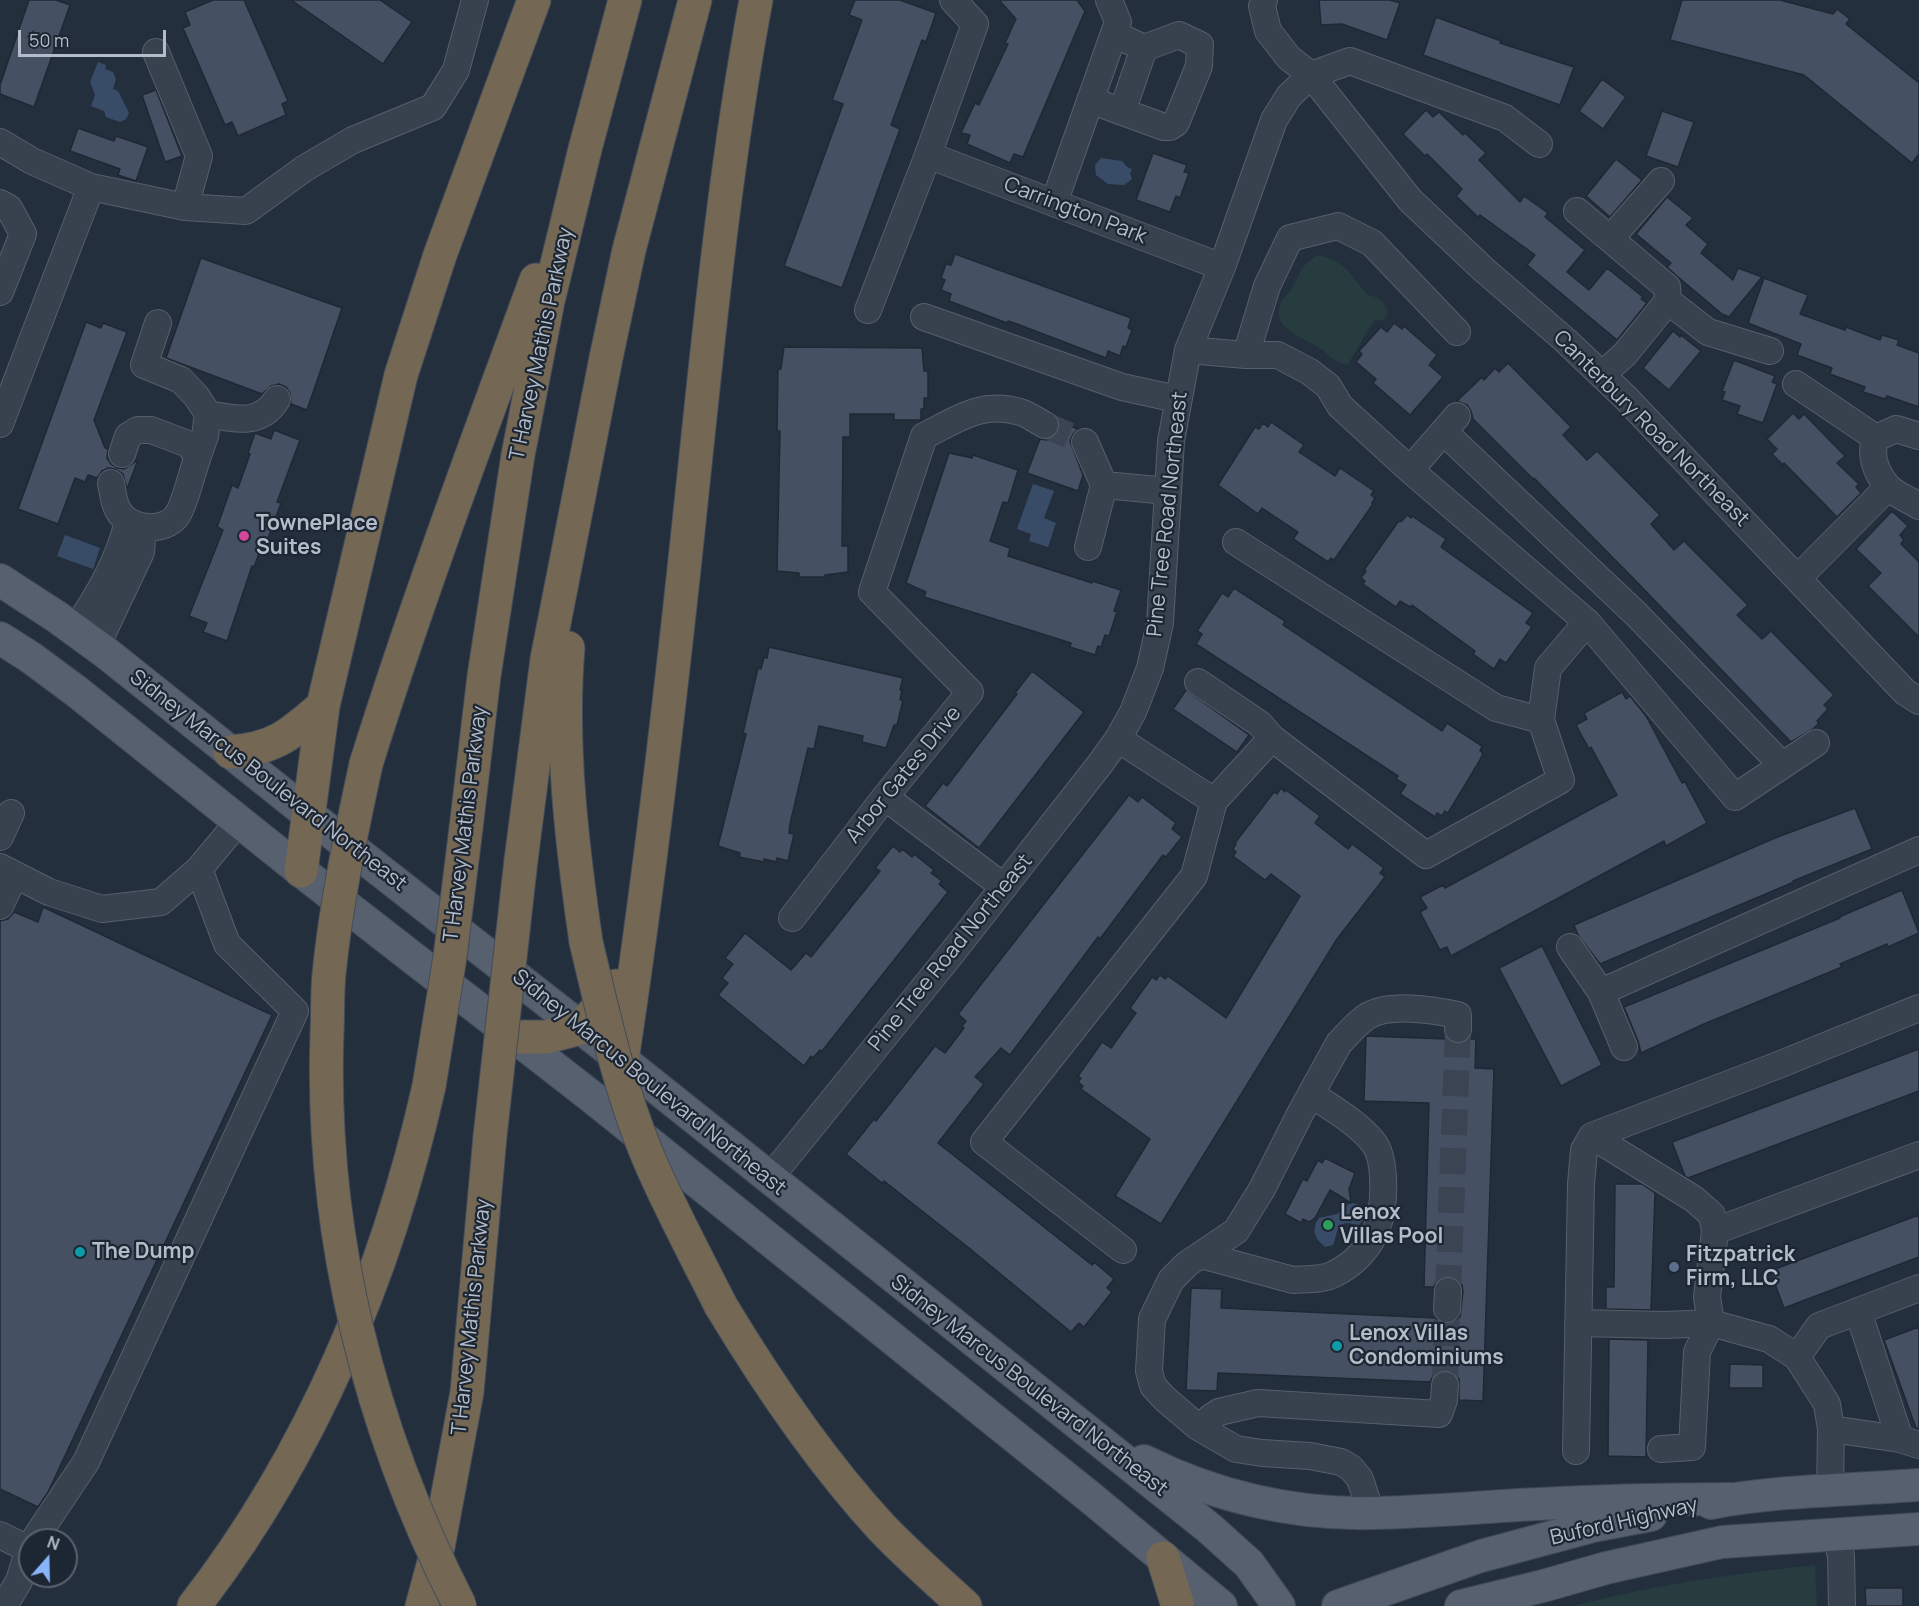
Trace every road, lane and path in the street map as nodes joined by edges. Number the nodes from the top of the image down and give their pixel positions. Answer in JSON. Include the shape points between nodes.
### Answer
{"nodes":[{"id":1,"x":534,"y":0,"type":"edge"},
{"id":2,"x":625,"y":0,"type":"edge"},
{"id":3,"x":695,"y":0,"type":"edge"},
{"id":4,"x":756,"y":0,"type":"edge"},
{"id":5,"x":953,"y":0,"type":"edge"},
{"id":6,"x":1109,"y":0,"type":"edge"},
{"id":7,"x":1264,"y":0,"type":"edge"},
{"id":8,"x":467,"y":5,"type":"edge"},
{"id":9,"x":1114,"y":34,"type":"junction"},
{"id":10,"x":1144,"y":48,"type":"junction"},
{"id":11,"x":156,"y":52,"type":"dead end"},
{"id":12,"x":1311,"y":75,"type":"junction"},
{"id":13,"x":1090,"y":100,"type":"junction"},
{"id":14,"x":1122,"y":112,"type":"junction"},
{"id":15,"x":0,"y":142,"type":"edge"},
{"id":16,"x":1539,"y":144,"type":"dead end"},
{"id":17,"x":585,"y":149,"type":"junction"},
{"id":18,"x":928,"y":155,"type":"junction"},
{"id":19,"x":1661,"y":181,"type":"dead end"},
{"id":20,"x":91,"y":187,"type":"junction"},
{"id":21,"x":0,"y":203,"type":"edge"},
{"id":22,"x":1054,"y":203,"type":"junction"},
{"id":23,"x":185,"y":207,"type":"junction"},
{"id":24,"x":1577,"y":211,"type":"dead end"},
{"id":25,"x":1610,"y":239,"type":"junction"},
{"id":26,"x":1222,"y":267,"type":"junction"},
{"id":27,"x":2,"y":279,"type":"edge"},
{"id":28,"x":1668,"y":301,"type":"junction"},
{"id":29,"x":868,"y":310,"type":"dead end"},
{"id":30,"x":924,"y":317,"type":"dead end"},
{"id":31,"x":158,"y":323,"type":"dead end"},
{"id":32,"x":1457,"y":332,"type":"dead end"},
{"id":33,"x":1188,"y":350,"type":"junction"},
{"id":34,"x":1770,"y":351,"type":"dead end"},
{"id":35,"x":1245,"y":356,"type":"junction"},
{"id":36,"x":1602,"y":375,"type":"junction"},
{"id":37,"x":1796,"y":384,"type":"dead end"},
{"id":38,"x":277,"y":399,"type":"dead end"},
{"id":39,"x":1178,"y":399,"type":"junction"},
{"id":40,"x":208,"y":414,"type":"junction"},
{"id":41,"x":0,"y":424,"type":"edge"},
{"id":42,"x":1044,"y":425,"type":"tunnel mouth"},
{"id":43,"x":1919,"y":436,"type":"edge"},
{"id":44,"x":1876,"y":438,"type":"junction"},
{"id":45,"x":1085,"y":442,"type":"tunnel mouth"},
{"id":46,"x":122,"y":454,"type":"dead end"},
{"id":47,"x":198,"y":456,"type":"junction"},
{"id":48,"x":1410,"y":470,"type":"junction"},
{"id":49,"x":111,"y":483,"type":"dead end"},
{"id":50,"x":1104,"y":485,"type":"junction"},
{"id":51,"x":1888,"y":487,"type":"junction"},
{"id":52,"x":1168,"y":491,"type":"junction"},
{"id":53,"x":1919,"y":506,"type":"edge"},
{"id":54,"x":576,"y":508,"type":"junction"},
{"id":55,"x":136,"y":525,"type":"junction"},
{"id":56,"x":1236,"y":542,"type":"dead end"},
{"id":57,"x":1088,"y":547,"type":"dead end"},
{"id":58,"x":1798,"y":578,"type":"junction"},
{"id":59,"x":0,"y":580,"type":"edge"},
{"id":60,"x":1587,"y":622,"type":"junction"},
{"id":61,"x":86,"y":638,"type":"junction"},
{"id":62,"x":1,"y":640,"type":"edge"},
{"id":63,"x":1198,"y":682,"type":"dead end"},
{"id":64,"x":1919,"y":701,"type":"edge"},
{"id":65,"x":323,"y":706,"type":"junction"},
{"id":66,"x":1541,"y":720,"type":"junction"},
{"id":67,"x":1272,"y":738,"type":"junction"},
{"id":68,"x":1118,"y":739,"type":"junction"},
{"id":69,"x":1816,"y":742,"type":"dead end"},
{"id":70,"x":230,"y":752,"type":"junction"},
{"id":71,"x":1782,"y":765,"type":"junction"},
{"id":72,"x":885,"y":797,"type":"junction"},
{"id":73,"x":1214,"y":801,"type":"junction"},
{"id":74,"x":11,"y":813,"type":"dead end"},
{"id":75,"x":308,"y":814,"type":"junction"},
{"id":76,"x":238,"y":821,"type":"junction"},
{"id":77,"x":0,"y":837,"type":"edge"},
{"id":78,"x":1919,"y":850,"type":"edge"},
{"id":79,"x":198,"y":869,"type":"junction"},
{"id":80,"x":7,"y":871,"type":"edge"},
{"id":81,"x":301,"y":871,"type":"junction"},
{"id":82,"x":1004,"y":887,"type":"junction"},
{"id":83,"x":0,"y":906,"type":"edge"},
{"id":84,"x":792,"y":918,"type":"dead end"},
{"id":85,"x":1570,"y":947,"type":"dead end"},
{"id":86,"x":638,"y":959,"type":"junction"},
{"id":87,"x":1601,"y":992,"type":"junction"},
{"id":88,"x":1919,"y":1008,"type":"edge"},
{"id":89,"x":581,"y":1028,"type":"junction"},
{"id":90,"x":1458,"y":1029,"type":"tunnel mouth"},
{"id":91,"x":513,"y":1037,"type":"junction"},
{"id":92,"x":1624,"y":1047,"type":"dead end"},
{"id":93,"x":622,"y":1060,"type":"junction"},
{"id":94,"x":1311,"y":1094,"type":"junction"},
{"id":95,"x":1592,"y":1136,"type":"junction"},
{"id":96,"x":1919,"y":1155,"type":"edge"},
{"id":97,"x":769,"y":1179,"type":"junction"},
{"id":98,"x":1715,"y":1231,"type":"junction"},
{"id":99,"x":1123,"y":1250,"type":"dead end"},
{"id":100,"x":1201,"y":1255,"type":"junction"},
{"id":101,"x":1919,"y":1288,"type":"edge"},
{"id":102,"x":1858,"y":1311,"type":"junction"},
{"id":103,"x":1578,"y":1323,"type":"junction"},
{"id":104,"x":1711,"y":1323,"type":"junction"},
{"id":105,"x":1797,"y":1357,"type":"junction"},
{"id":106,"x":1444,"y":1385,"type":"tunnel mouth"},
{"id":107,"x":1201,"y":1429,"type":"junction"},
{"id":108,"x":1831,"y":1429,"type":"junction"},
{"id":109,"x":1088,"y":1434,"type":"junction"},
{"id":110,"x":1910,"y":1442,"type":"edge"},
{"id":111,"x":1661,"y":1449,"type":"dead end"},
{"id":112,"x":1576,"y":1451,"type":"dead end"},
{"id":113,"x":1919,"y":1485,"type":"edge"},
{"id":114,"x":1830,"y":1490,"type":"junction"},
{"id":115,"x":1731,"y":1499,"type":"junction"},
{"id":116,"x":1371,"y":1514,"type":"junction"},
{"id":117,"x":41,"y":1528,"type":"edge"},
{"id":118,"x":1919,"y":1529,"type":"edge"},
{"id":119,"x":0,"y":1535,"type":"edge"},
{"id":120,"x":1836,"y":1536,"type":"junction"},
{"id":121,"x":18,"y":1541,"type":"edge"},
{"id":122,"x":1163,"y":1558,"type":"junction"},
{"id":123,"x":18,"y":1583,"type":"edge"},
{"id":124,"x":4,"y":1606,"type":"edge"},
{"id":125,"x":194,"y":1606,"type":"edge"},
{"id":126,"x":422,"y":1606,"type":"edge"},
{"id":127,"x":460,"y":1606,"type":"edge"},
{"id":128,"x":965,"y":1606,"type":"edge"},
{"id":129,"x":1178,"y":1606,"type":"edge"},
{"id":130,"x":1221,"y":1606,"type":"edge"},
{"id":131,"x":1279,"y":1606,"type":"edge"},
{"id":132,"x":1338,"y":1606,"type":"edge"},
{"id":133,"x":1461,"y":1606,"type":"edge"},
{"id":134,"x":1842,"y":1606,"type":"edge"}],
"edges":[{"from":1,"to":65,"type":"highway","via":[[408,351]]},
{"from":2,"to":17,"type":"highway","name":"T Harvey Mathis Parkway"},
{"from":3,"to":54,"type":"highway","name":"T Harvey Mathis Parkway","via":[[629,250]]},
{"from":4,"to":86,"type":"highway","via":[[718,252]]},
{"from":5,"to":18,"type":"street","via":[[975,24]]},
{"from":6,"to":9,"type":"street","via":[[1119,22]]},
{"from":7,"to":12,"type":"street","name":"Canterbury Road Northeast","via":[[1268,31],[1289,58]]},
{"from":8,"to":23,"type":"street","via":[[456,70],[433,107],[353,140],[305,168],[246,211]]},
{"from":9,"to":10,"type":"street"},
{"from":9,"to":13,"type":"street"},
{"from":10,"to":14,"type":"street"},
{"from":10,"to":14,"type":"street","via":[[1179,35],[1200,45],[1199,66],[1176,123],[1170,127]]},
{"from":11,"to":23,"type":"street","via":[[199,156]]},
{"from":12,"to":16,"type":"street","via":[[1350,61],[1505,118]]},
{"from":12,"to":26,"type":"street","name":"Pine Tree Road Northeast","via":[[1288,96],[1274,120]]},
{"from":12,"to":36,"type":"street","name":"Canterbury Road Northeast","via":[[1410,200]]},
{"from":13,"to":14,"type":"street"},
{"from":13,"to":22,"type":"street"},
{"from":15,"to":20,"type":"street"},
{"from":17,"to":125,"type":"highway","name":"T Harvey Mathis Parkway","bridge":true,"via":[[548,301],[518,455],[486,664],[450,957],[429,1086],[401,1197],[379,1265],[319,1404],[248,1530]]},
{"from":17,"to":127,"type":"highway","bridge":true,"via":[[439,543],[366,764],[343,869],[329,976],[325,1087],[333,1197],[351,1309],[382,1422],[416,1514]]},
{"from":18,"to":22,"type":"street","name":"Carrington Park"},
{"from":18,"to":29,"type":"street"},
{"from":19,"to":25,"type":"street"},
{"from":20,"to":23,"type":"street"},
{"from":20,"to":41,"type":"street"},
{"from":21,"to":27,"type":"street","via":[[9,208],[22,234]]},
{"from":22,"to":26,"type":"street","name":"Carrington Park"},
{"from":24,"to":25,"type":"street"},
{"from":25,"to":28,"type":"street","via":[[1667,287]]},
{"from":26,"to":33,"type":"street","name":"Pine Tree Road Northeast"},
{"from":28,"to":34,"type":"street","via":[[1708,332]]},
{"from":28,"to":36,"type":"street","via":[[1625,354]]},
{"from":30,"to":39,"type":"street","via":[[1122,387]]},
{"from":31,"to":40,"type":"street","via":[[144,365],[181,380]]},
{"from":32,"to":35,"type":"street","via":[[1372,243],[1338,226],[1290,238],[1267,286]]},
{"from":33,"to":35,"type":"street"},
{"from":33,"to":39,"type":"street","name":"Pine Tree Road Northeast"},
{"from":35,"to":48,"type":"street","via":[[1278,355],[1305,379],[1328,386],[1340,406]]},
{"from":36,"to":58,"type":"street","name":"Canterbury Road Northeast"},
{"from":37,"to":44,"type":"street"},
{"from":38,"to":40,"type":"street","via":[[271,410],[250,419]]},
{"from":39,"to":52,"type":"street","name":"Pine Tree Road Northeast"},
{"from":40,"to":47,"type":"street"},
{"from":42,"to":72,"type":"street","name":"Arbor Gates Drive","via":[[1021,412],[996,408],[973,411],[924,436],[872,592],[970,692]]},
{"from":43,"to":44,"type":"street","via":[[1896,429]]},
{"from":44,"to":51,"type":"street","via":[[1873,461]]},
{"from":45,"to":50,"type":"street"},
{"from":46,"to":47,"type":"street","via":[[128,436],[138,430],[151,430],[188,444]]},
{"from":47,"to":55,"type":"street","via":[[177,515],[164,525]]},
{"from":48,"to":60,"type":"street"},
{"from":48,"to":71,"type":"street","via":[[1451,424]]},
{"from":49,"to":55,"type":"street","via":[[118,512]]},
{"from":50,"to":52,"type":"street"},
{"from":50,"to":57,"type":"street"},
{"from":51,"to":53,"type":"street"},
{"from":51,"to":58,"type":"street"},
{"from":52,"to":68,"type":"street","name":"Pine Tree Road Northeast","via":[[1160,623],[1150,668]]},
{"from":54,"to":126,"type":"highway","name":"T Harvey Mathis Parkway","bridge":true,"via":[[547,659],[521,860],[467,1392],[454,1473]]},
{"from":54,"to":128,"type":"highway","bridge":true,"via":[[566,711],[577,879],[586,942],[612,1046],[651,1165],[721,1306],[769,1383],[882,1528]]},
{"from":55,"to":61,"type":"street","via":[[141,552]]},
{"from":56,"to":66,"type":"street","via":[[1496,708]]},
{"from":58,"to":64,"type":"street","name":"Canterbury Road Northeast","via":[[1905,692]]},
{"from":59,"to":61,"type":"main road","name":"Sidney Marcus Boulevard Northeast"},
{"from":60,"to":66,"type":"street","via":[[1548,668]]},
{"from":60,"to":71,"type":"street","via":[[1735,797]]},
{"from":61,"to":70,"type":"main road","name":"Sidney Marcus Boulevard Northeast"},
{"from":62,"to":76,"type":"main road","via":[[76,691]]},
{"from":63,"to":67,"type":"street","via":[[1260,724]]},
{"from":65,"to":70,"type":"highway","via":[[277,742]]},
{"from":65,"to":75,"type":"highway"},
{"from":66,"to":67,"type":"street","via":[[1561,780],[1426,855]]},
{"from":67,"to":73,"type":"street"},
{"from":68,"to":73,"type":"street"},
{"from":68,"to":82,"type":"street","name":"Pine Tree Road Northeast"},
{"from":69,"to":71,"type":"street"},
{"from":70,"to":75,"type":"main road","name":"Sidney Marcus Boulevard Northeast"},
{"from":72,"to":82,"type":"street"},
{"from":72,"to":84,"type":"street","name":"Arbor Gates Drive"},
{"from":73,"to":99,"type":"street","via":[[1194,876],[984,1142]]},
{"from":74,"to":77,"type":"street"},
{"from":75,"to":81,"type":"highway"},
{"from":75,"to":89,"type":"main road","name":"Sidney Marcus Boulevard Northeast"},
{"from":76,"to":79,"type":"street"},
{"from":76,"to":81,"type":"main road"},
{"from":78,"to":87,"type":"street"},
{"from":79,"to":80,"type":"street","via":[[161,902],[102,909]]},
{"from":79,"to":117,"type":"street","via":[[227,944],[295,1011],[86,1462]]},
{"from":80,"to":83,"type":"street"},
{"from":81,"to":91,"type":"main road"},
{"from":82,"to":97,"type":"street","name":"Pine Tree Road Northeast"},
{"from":85,"to":87,"type":"street"},
{"from":86,"to":89,"type":"highway"},
{"from":86,"to":93,"type":"highway"},
{"from":87,"to":92,"type":"street"},
{"from":88,"to":95,"type":"street"},
{"from":89,"to":91,"type":"highway","via":[[546,1037]]},
{"from":89,"to":93,"type":"main road","name":"Sidney Marcus Boulevard Northeast"},
{"from":90,"to":94,"type":"street","via":[[1458,1015],[1436,1010],[1382,1011],[1367,1017],[1339,1044]]},
{"from":91,"to":122,"type":"main road"},
{"from":93,"to":97,"type":"main road","name":"Sidney Marcus Boulevard Northeast"},
{"from":94,"to":100,"type":"street","via":[[1262,1190],[1236,1231]]},
{"from":94,"to":100,"type":"street","via":[[1375,1143],[1383,1167],[1383,1189],[1377,1227],[1366,1246],[1332,1276],[1293,1280]]},
{"from":95,"to":98,"type":"street","via":[[1694,1199],[1712,1215]]},
{"from":95,"to":103,"type":"street","via":[[1584,1150],[1581,1184]]},
{"from":96,"to":98,"type":"street"},
{"from":97,"to":109,"type":"main road","name":"Sidney Marcus Boulevard Northeast"},
{"from":98,"to":104,"type":"street","via":[[1707,1297]]},
{"from":100,"to":107,"type":"street","via":[[1171,1280],[1152,1319],[1149,1371],[1153,1386]]},
{"from":101,"to":102,"type":"street"},
{"from":102,"to":105,"type":"street","via":[[1819,1326]]},
{"from":102,"to":110,"type":"street"},
{"from":103,"to":104,"type":"street"},
{"from":103,"to":112,"type":"street"},
{"from":104,"to":105,"type":"street","via":[[1769,1339]]},
{"from":104,"to":111,"type":"street","via":[[1697,1352],[1692,1446]]},
{"from":105,"to":108,"type":"street","via":[[1827,1404]]},
{"from":106,"to":107,"type":"street","via":[[1439,1414],[1258,1403],[1218,1412]]},
{"from":107,"to":116,"type":"street","via":[[1236,1449],[1341,1462],[1360,1479]]},
{"from":108,"to":110,"type":"street"},
{"from":108,"to":114,"type":"street"},
{"from":109,"to":116,"type":"main road","via":[[1176,1477],[1227,1495],[1294,1508]]},
{"from":109,"to":131,"type":"main road","name":"Sidney Marcus Boulevard Northeast","via":[[1249,1564]]},
{"from":113,"to":114,"type":"main road","name":"Buford Highway"},
{"from":114,"to":115,"type":"main road","name":"Buford Highway"},
{"from":115,"to":116,"type":"main road","via":[[1626,1499]]},
{"from":115,"to":132,"type":"main road","name":"Buford Highway","via":[[1593,1526],[1481,1556]]},
{"from":118,"to":120,"type":"main road","name":"Buford Highway"},
{"from":119,"to":121,"type":"street"},
{"from":120,"to":133,"type":"main road","name":"Buford Highway","via":[[1722,1542]]},
{"from":120,"to":134,"type":"street","via":[[1841,1556]]},
{"from":122,"to":129,"type":"highway"},
{"from":122,"to":130,"type":"main road"},
{"from":123,"to":124,"type":"street"}]}
